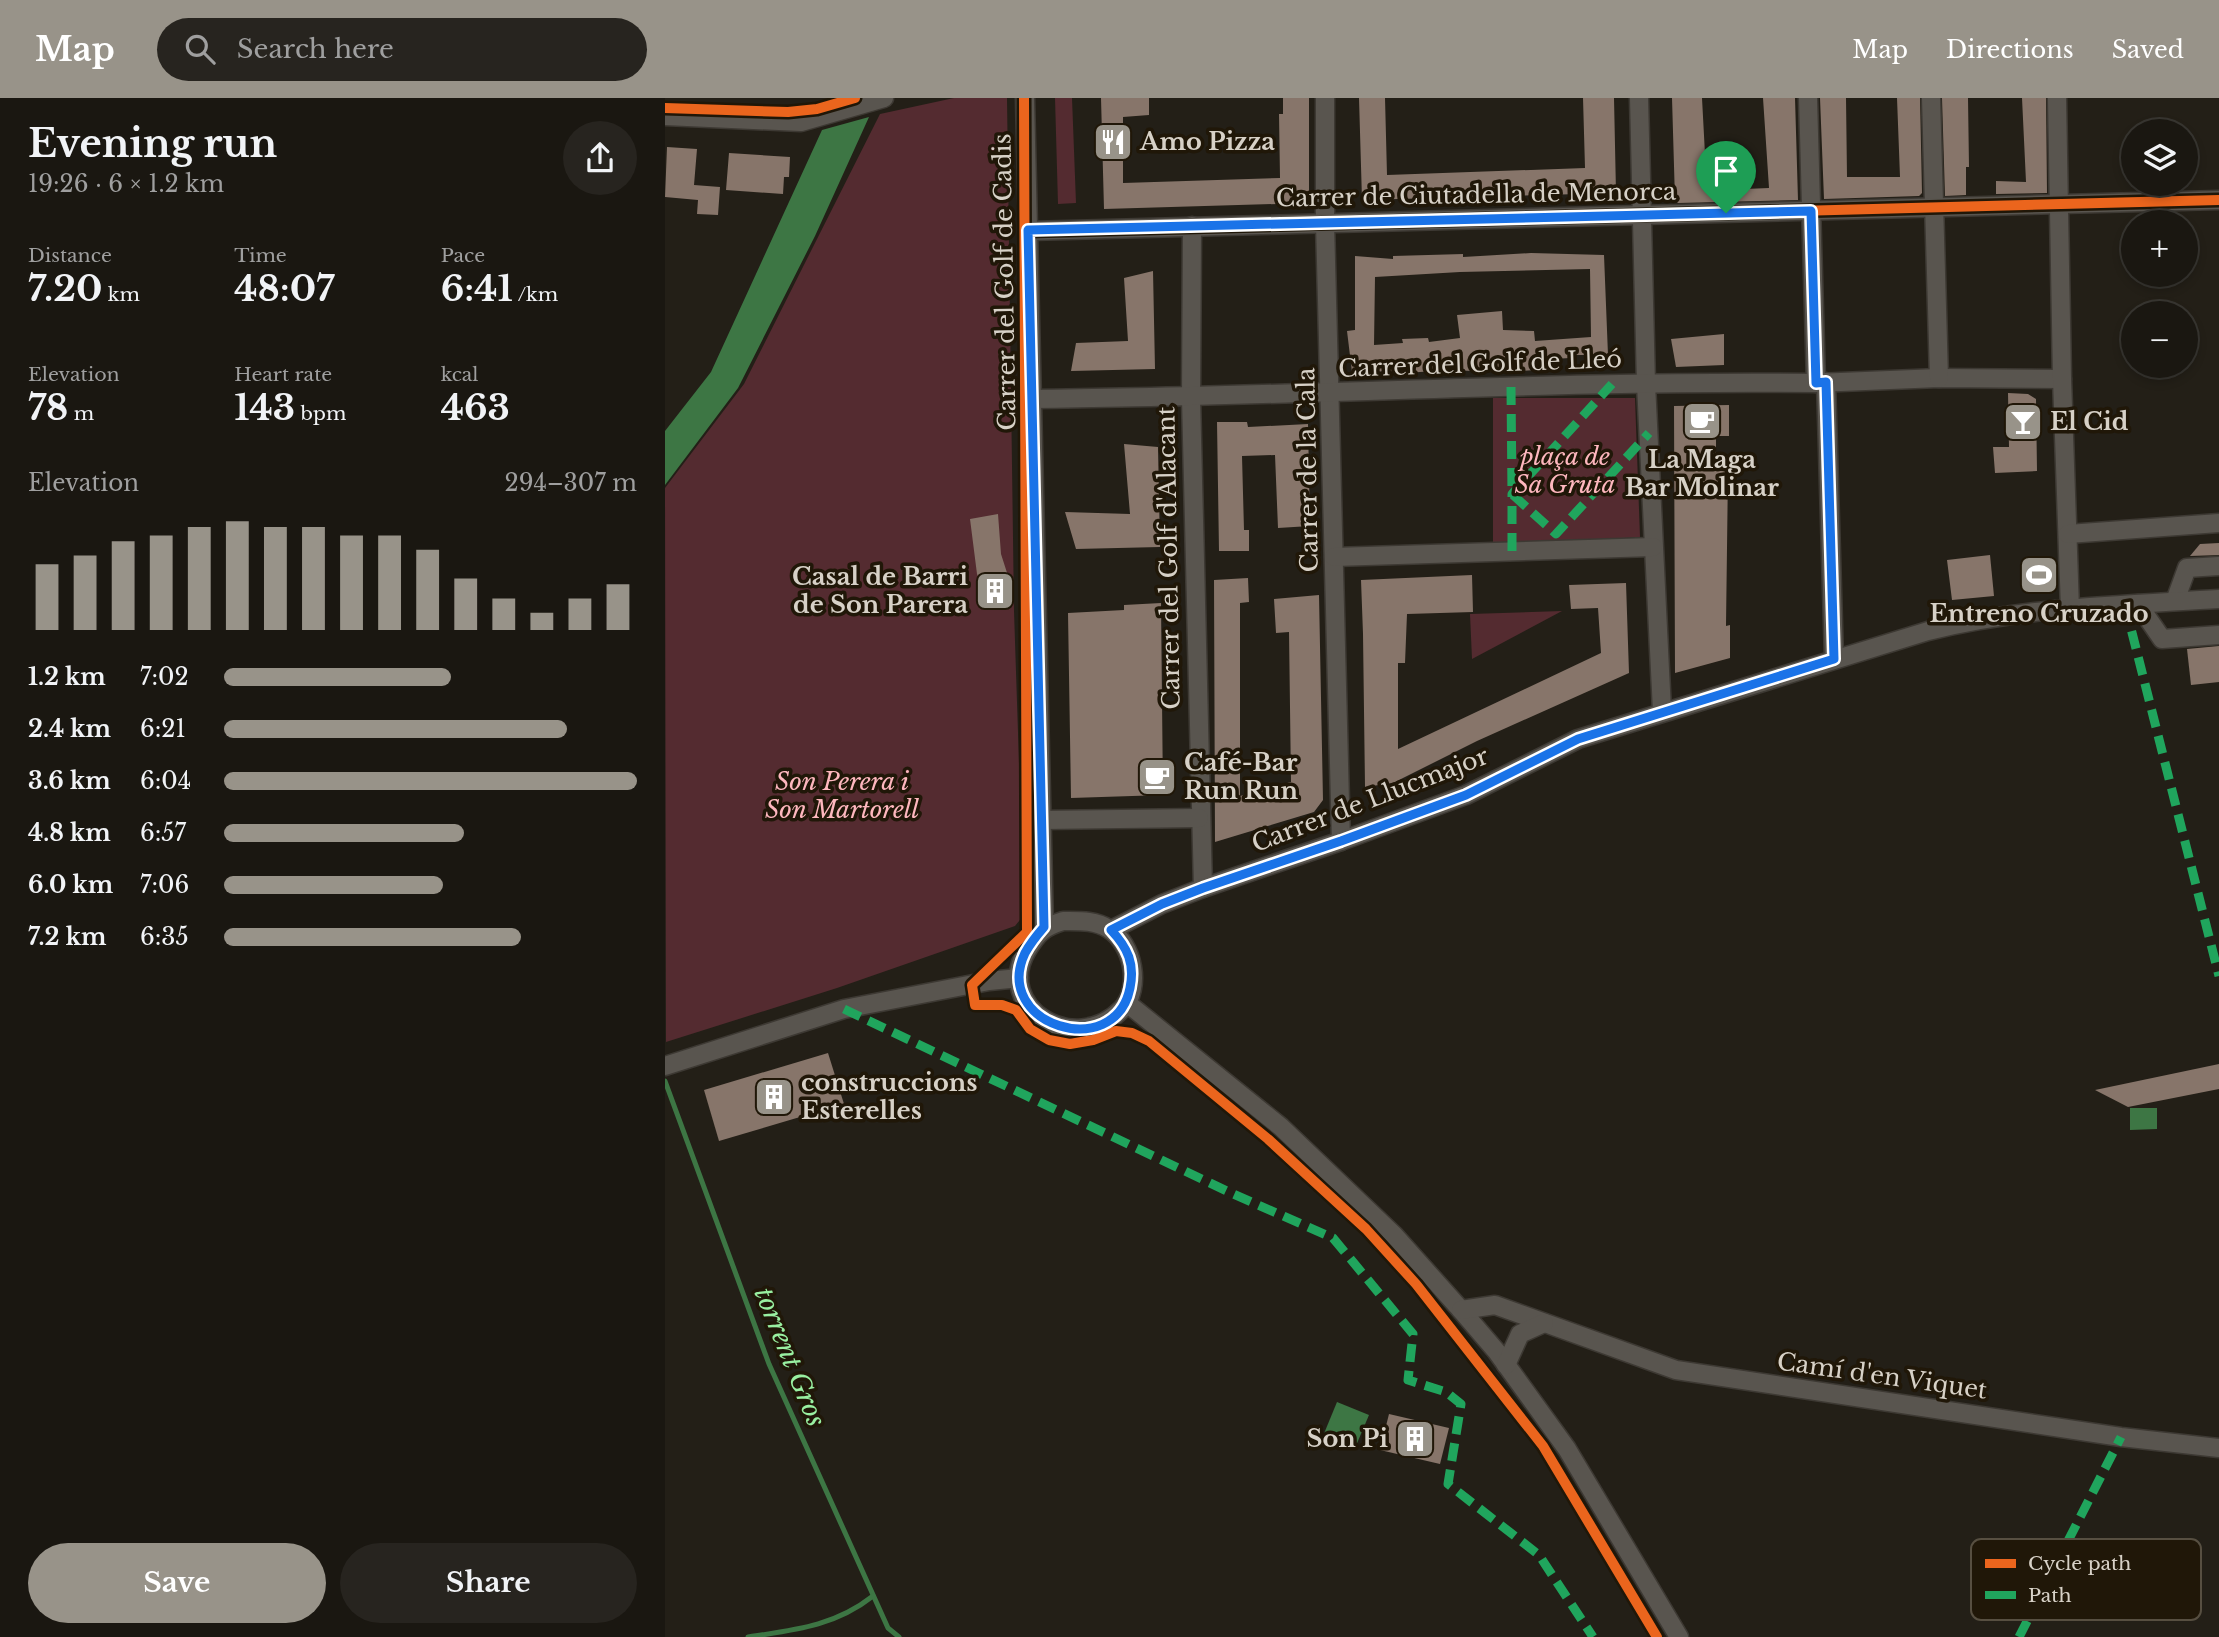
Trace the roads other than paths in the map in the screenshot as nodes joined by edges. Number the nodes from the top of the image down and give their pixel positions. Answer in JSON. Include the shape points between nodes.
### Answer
{"nodes":[{"id":1,"x":1025,"y":98,"type":"edge"},
{"id":2,"x":1325,"y":98,"type":"edge"},
{"id":3,"x":1639,"y":98,"type":"edge"},
{"id":4,"x":1808,"y":98,"type":"edge"},
{"id":5,"x":1931,"y":98,"type":"edge"},
{"id":6,"x":2057,"y":98,"type":"edge"},
{"id":7,"x":880,"y":99,"type":"edge"},
{"id":8,"x":665,"y":116,"type":"edge"},
{"id":9,"x":2219,"y":201,"type":"edge"},
{"id":10,"x":2060,"y":205,"type":"junction"},
{"id":11,"x":1934,"y":208,"type":"junction"},
{"id":12,"x":1811,"y":211,"type":"junction"},
{"id":13,"x":1641,"y":215,"type":"junction"},
{"id":14,"x":1325,"y":223,"type":"junction"},
{"id":15,"x":1192,"y":226,"type":"junction"},
{"id":16,"x":1028,"y":230,"type":"junction"},
{"id":17,"x":1819,"y":378,"type":"junction"},
{"id":18,"x":1939,"y":379,"type":"junction"},
{"id":19,"x":2062,"y":379,"type":"junction"},
{"id":20,"x":1646,"y":384,"type":"junction"},
{"id":21,"x":1330,"y":392,"type":"junction"},
{"id":22,"x":1191,"y":398,"type":"junction"},
{"id":23,"x":1032,"y":399,"type":"junction"},
{"id":24,"x":2219,"y":523,"type":"edge"},
{"id":25,"x":2068,"y":534,"type":"junction"},
{"id":26,"x":1653,"y":547,"type":"junction"},
{"id":27,"x":1334,"y":557,"type":"junction"},
{"id":28,"x":2219,"y":566,"type":"edge"},
{"id":29,"x":2219,"y":599,"type":"edge"},
{"id":30,"x":2175,"y":601,"type":"junction"},
{"id":31,"x":2138,"y":604,"type":"junction"},
{"id":32,"x":2070,"y":608,"type":"junction"},
{"id":33,"x":2219,"y":635,"type":"edge"},
{"id":34,"x":1834,"y":659,"type":"junction"},
{"id":35,"x":1662,"y":711,"type":"junction"},
{"id":36,"x":1199,"y":818,"type":"junction"},
{"id":37,"x":1042,"y":820,"type":"junction"},
{"id":38,"x":1341,"y":841,"type":"junction"},
{"id":39,"x":1203,"y":888,"type":"junction"},
{"id":40,"x":1044,"y":927,"type":"junction"},
{"id":41,"x":1111,"y":930,"type":"junction"},
{"id":42,"x":1019,"y":978,"type":"junction"},
{"id":43,"x":1127,"y":1003,"type":"junction"},
{"id":44,"x":665,"y":1066,"type":"edge"},
{"id":45,"x":1461,"y":1310,"type":"junction"},
{"id":46,"x":1544,"y":1323,"type":"junction"},
{"id":47,"x":1506,"y":1365,"type":"junction"},
{"id":48,"x":2219,"y":1448,"type":"edge"},
{"id":49,"x":1679,"y":1637,"type":"edge"}],
"edges":[{"from":1,"to":16,"type":"street","name":"Carrer del Golf de Cadis"},
{"from":2,"to":14,"type":"street","name":"Carrer de la Cala"},
{"from":3,"to":13,"type":"street"},
{"from":4,"to":12,"type":"street"},
{"from":5,"to":11,"type":"street"},
{"from":6,"to":10,"type":"street"},
{"from":7,"to":8,"type":"street","via":[[801,122]]},
{"from":9,"to":10,"type":"street","name":"Carrer de Ciutadella de Menorca"},
{"from":10,"to":11,"type":"street","name":"Carrer de Ciutadella de Menorca"},
{"from":10,"to":19,"type":"street"},
{"from":11,"to":12,"type":"street","name":"Carrer de Ciutadella de Menorca"},
{"from":11,"to":18,"type":"street"},
{"from":12,"to":13,"type":"street","name":"Carrer de Ciutadella de Menorca"},
{"from":12,"to":17,"type":"street"},
{"from":13,"to":14,"type":"street","name":"Carrer de Ciutadella de Menorca"},
{"from":13,"to":20,"type":"street"},
{"from":14,"to":15,"type":"street","name":"Carrer de Ciutadella de Menorca"},
{"from":14,"to":21,"type":"street","name":"Carrer de la Cala"},
{"from":15,"to":16,"type":"street","name":"Carrer de Ciutadella de Menorca"},
{"from":15,"to":22,"type":"street","name":"Carrer del Golf d'Alacant"},
{"from":16,"to":23,"type":"street","name":"Carrer del Golf de Cadis"},
{"from":17,"to":18,"type":"street","name":"Carrer del Golf de Lleó"},
{"from":17,"to":20,"type":"street","name":"Carrer del Golf de Lleó"},
{"from":17,"to":34,"type":"street"},
{"from":18,"to":19,"type":"street","name":"Carrer del Golf de Lleó"},
{"from":19,"to":25,"type":"street"},
{"from":20,"to":21,"type":"street","name":"Carrer del Golf de Lleó"},
{"from":20,"to":26,"type":"street"},
{"from":21,"to":22,"type":"street","name":"Carrer del Golf de Lleó"},
{"from":21,"to":27,"type":"street","name":"Carrer de la Cala"},
{"from":22,"to":23,"type":"street","name":"Carrer del Golf de Lleó"},
{"from":22,"to":36,"type":"street","name":"Carrer del Golf d'Alacant"},
{"from":23,"to":37,"type":"street","name":"Carrer del Golf de Cadis"},
{"from":24,"to":25,"type":"street"},
{"from":25,"to":32,"type":"street"},
{"from":26,"to":27,"type":"street"},
{"from":26,"to":35,"type":"street"},
{"from":27,"to":38,"type":"street","name":"Carrer de la Cala"},
{"from":28,"to":30,"type":"street","via":[[2187,568]]},
{"from":29,"to":30,"type":"street","name":"Carrer de Llucmajor"},
{"from":30,"to":31,"type":"street","name":"Carrer de Llucmajor"},
{"from":31,"to":32,"type":"street","name":"Carrer de Llucmajor"},
{"from":31,"to":33,"type":"street","via":[[2162,639]]},
{"from":32,"to":34,"type":"street","name":"Carrer de Llucmajor","via":[[1975,619]]},
{"from":34,"to":35,"type":"street","name":"Carrer de Llucmajor"},
{"from":35,"to":38,"type":"street","name":"Carrer de Llucmajor","via":[[1578,739],[1466,795]]},
{"from":36,"to":37,"type":"street"},
{"from":36,"to":39,"type":"street","name":"Carrer del Golf d'Alacant"},
{"from":37,"to":40,"type":"street","name":"Carrer del Golf de Cadis"},
{"from":38,"to":39,"type":"street","name":"Carrer de Llucmajor"},
{"from":39,"to":41,"type":"street","name":"Carrer de Llucmajor"},
{"from":40,"to":41,"type":"street","via":[[1078,921],[1096,922]]},
{"from":40,"to":42,"type":"street","via":[[1025,954]]},
{"from":41,"to":43,"type":"street","via":[[1131,958],[1133,977]]},
{"from":42,"to":43,"type":"street","via":[[1023,994],[1039,1017],[1075,1031],[1096,1027]]},
{"from":42,"to":44,"type":"street","via":[[844,1009]]},
{"from":43,"to":45,"type":"street","via":[[1281,1127],[1394,1235]]},
{"from":45,"to":46,"type":"street","name":"Camí d'en Viquet","via":[[1495,1306]]},
{"from":45,"to":47,"type":"street"},
{"from":46,"to":47,"type":"street","via":[[1520,1334]]},
{"from":46,"to":48,"type":"street","name":"Camí d'en Viquet","via":[[1676,1370]]},
{"from":47,"to":49,"type":"street","via":[[1567,1449]]}]}
